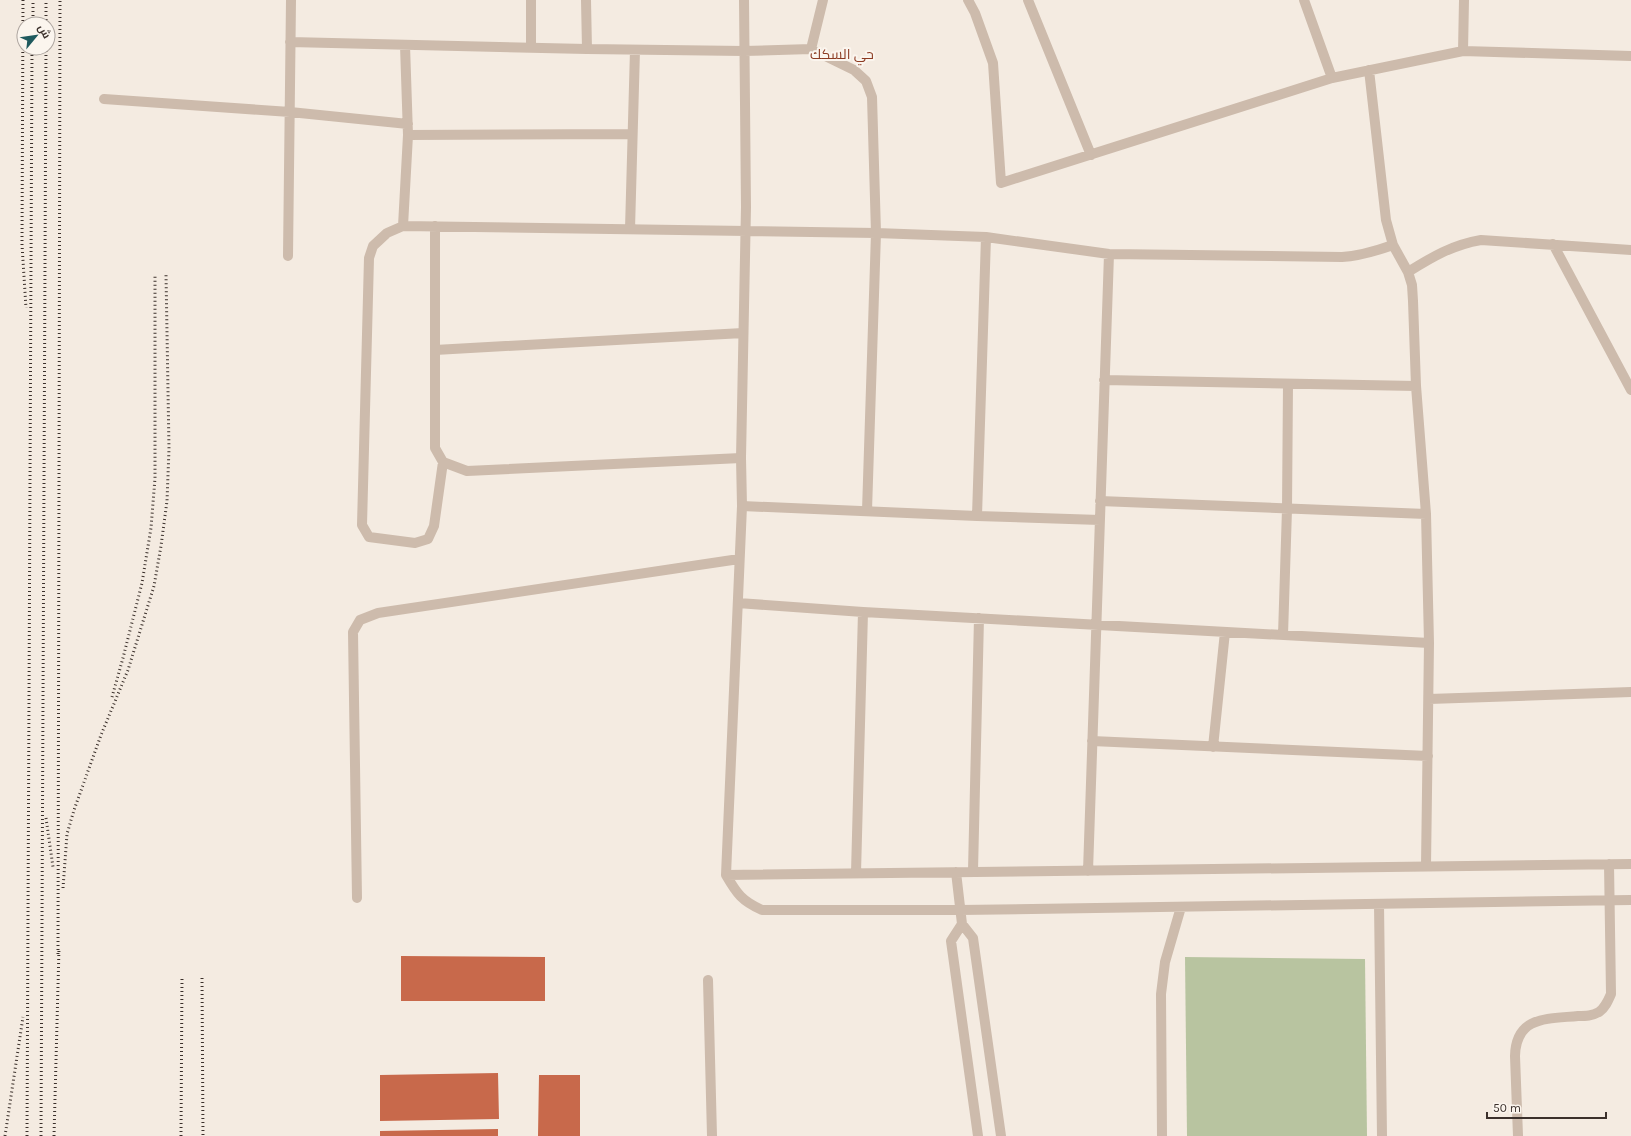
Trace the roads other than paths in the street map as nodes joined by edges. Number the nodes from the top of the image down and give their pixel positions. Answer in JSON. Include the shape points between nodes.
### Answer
{"nodes":[{"id":1,"x":290,"y":0,"type":"edge"},
{"id":2,"x":531,"y":0,"type":"edge"},
{"id":3,"x":586,"y":0,"type":"edge"},
{"id":4,"x":744,"y":0,"type":"edge"},
{"id":5,"x":823,"y":0,"type":"edge"},
{"id":6,"x":968,"y":0,"type":"edge"},
{"id":7,"x":1028,"y":0,"type":"edge"},
{"id":8,"x":1304,"y":0,"type":"edge"},
{"id":9,"x":1464,"y":0,"type":"edge"},
{"id":10,"x":290,"y":42,"type":"junction"},
{"id":11,"x":405,"y":45,"type":"junction"},
{"id":12,"x":530,"y":48,"type":"junction"},
{"id":13,"x":587,"y":49,"type":"junction"},
{"id":14,"x":811,"y":49,"type":"junction"},
{"id":15,"x":635,"y":50,"type":"junction"},
{"id":16,"x":744,"y":51,"type":"junction"},
{"id":17,"x":1463,"y":51,"type":"junction"},
{"id":18,"x":1631,"y":56,"type":"edge"},
{"id":19,"x":1369,"y":70,"type":"junction"},
{"id":20,"x":1332,"y":78,"type":"junction"},
{"id":21,"x":104,"y":99,"type":"dead end"},
{"id":22,"x":290,"y":112,"type":"junction"},
{"id":23,"x":408,"y":124,"type":"junction"},
{"id":24,"x":632,"y":134,"type":"junction"},
{"id":25,"x":408,"y":135,"type":"junction"},
{"id":26,"x":1091,"y":155,"type":"junction"},
{"id":27,"x":404,"y":226,"type":"junction"},
{"id":28,"x":435,"y":226,"type":"junction"},
{"id":29,"x":630,"y":229,"type":"junction"},
{"id":30,"x":745,"y":231,"type":"junction"},
{"id":31,"x":876,"y":233,"type":"junction"},
{"id":32,"x":986,"y":237,"type":"junction"},
{"id":33,"x":1554,"y":244,"type":"junction"},
{"id":34,"x":1393,"y":245,"type":"junction"},
{"id":35,"x":1631,"y":250,"type":"edge"},
{"id":36,"x":1108,"y":254,"type":"junction"},
{"id":37,"x":288,"y":256,"type":"dead end"},
{"id":38,"x":1408,"y":272,"type":"junction"},
{"id":39,"x":743,"y":333,"type":"junction"},
{"id":40,"x":435,"y":350,"type":"junction"},
{"id":41,"x":1104,"y":380,"type":"junction"},
{"id":42,"x":1288,"y":384,"type":"junction"},
{"id":43,"x":1416,"y":386,"type":"junction"},
{"id":44,"x":1631,"y":390,"type":"edge"},
{"id":45,"x":741,"y":458,"type":"junction"},
{"id":46,"x":443,"y":462,"type":"junction"},
{"id":47,"x":1100,"y":501,"type":"junction"},
{"id":48,"x":742,"y":506,"type":"junction"},
{"id":49,"x":1287,"y":510,"type":"junction"},
{"id":50,"x":867,"y":511,"type":"junction"},
{"id":51,"x":1426,"y":514,"type":"junction"},
{"id":52,"x":977,"y":516,"type":"junction"},
{"id":53,"x":1100,"y":520,"type":"junction"},
{"id":54,"x":739,"y":559,"type":"junction"},
{"id":55,"x":738,"y":603,"type":"junction"},
{"id":56,"x":863,"y":612,"type":"junction"},
{"id":57,"x":979,"y":618,"type":"junction"},
{"id":58,"x":1097,"y":625,"type":"junction"},
{"id":59,"x":1225,"y":632,"type":"junction"},
{"id":60,"x":1283,"y":635,"type":"junction"},
{"id":61,"x":1429,"y":643,"type":"junction"},
{"id":62,"x":1631,"y":692,"type":"edge"},
{"id":63,"x":1428,"y":699,"type":"junction"},
{"id":64,"x":1092,"y":741,"type":"junction"},
{"id":65,"x":1212,"y":747,"type":"junction"},
{"id":66,"x":1428,"y":756,"type":"junction"},
{"id":67,"x":1609,"y":864,"type":"junction"},
{"id":68,"x":1631,"y":864,"type":"edge"},
{"id":69,"x":1426,"y":866,"type":"junction"},
{"id":70,"x":1088,"y":871,"type":"junction"},
{"id":71,"x":856,"y":872,"type":"junction"},
{"id":72,"x":956,"y":872,"type":"junction"},
{"id":73,"x":973,"y":872,"type":"junction"},
{"id":74,"x":726,"y":875,"type":"junction"},
{"id":75,"x":358,"y":898,"type":"dead end"},
{"id":76,"x":1609,"y":900,"type":"junction"},
{"id":77,"x":1631,"y":900,"type":"edge"},
{"id":78,"x":1379,"y":904,"type":"junction"},
{"id":79,"x":1181,"y":907,"type":"junction"},
{"id":80,"x":960,"y":910,"type":"junction"},
{"id":81,"x":962,"y":924,"type":"junction"},
{"id":82,"x":708,"y":980,"type":"dead end"},
{"id":83,"x":712,"y":1136,"type":"edge"},
{"id":84,"x":978,"y":1136,"type":"edge"},
{"id":85,"x":1001,"y":1136,"type":"edge"},
{"id":86,"x":1162,"y":1136,"type":"edge"},
{"id":87,"x":1382,"y":1136,"type":"edge"},
{"id":88,"x":1518,"y":1136,"type":"edge"}],
"edges":[{"from":1,"to":10,"type":"street"},
{"from":2,"to":12,"type":"street"},
{"from":3,"to":13,"type":"street"},
{"from":4,"to":16,"type":"street"},
{"from":5,"to":14,"type":"street"},
{"from":6,"to":26,"type":"street","via":[[993,63],[1001,183]]},
{"from":7,"to":26,"type":"street"},
{"from":8,"to":20,"type":"street"},
{"from":9,"to":17,"type":"street"},
{"from":10,"to":11,"type":"street"},
{"from":10,"to":22,"type":"street"},
{"from":11,"to":12,"type":"street"},
{"from":11,"to":23,"type":"street"},
{"from":12,"to":13,"type":"street"},
{"from":13,"to":15,"type":"street"},
{"from":14,"to":16,"type":"street"},
{"from":14,"to":31,"type":"street","via":[[854,70],[866,81],[872,98]]},
{"from":15,"to":16,"type":"street"},
{"from":15,"to":24,"type":"street"},
{"from":16,"to":30,"type":"street"},
{"from":17,"to":18,"type":"street"},
{"from":17,"to":19,"type":"street"},
{"from":19,"to":20,"type":"street"},
{"from":19,"to":34,"type":"street","via":[[1386,220]]},
{"from":20,"to":26,"type":"street"},
{"from":21,"to":22,"type":"street"},
{"from":22,"to":23,"type":"street"},
{"from":22,"to":37,"type":"street"},
{"from":23,"to":25,"type":"street"},
{"from":24,"to":25,"type":"street"},
{"from":24,"to":29,"type":"street"},
{"from":25,"to":27,"type":"street"},
{"from":27,"to":28,"type":"street"},
{"from":27,"to":46,"type":"street","via":[[388,233],[372,246],[369,258],[362,525],[369,537],[415,543],[428,539],[434,526]]},
{"from":28,"to":29,"type":"street"},
{"from":28,"to":40,"type":"street"},
{"from":29,"to":30,"type":"street"},
{"from":30,"to":31,"type":"street"},
{"from":30,"to":39,"type":"street"},
{"from":31,"to":32,"type":"street"},
{"from":31,"to":50,"type":"street"},
{"from":32,"to":36,"type":"street"},
{"from":32,"to":52,"type":"street"},
{"from":33,"to":35,"type":"street"},
{"from":33,"to":38,"type":"street","via":[[1481,240],[1463,243],[1434,256]]},
{"from":33,"to":44,"type":"street"},
{"from":34,"to":36,"type":"street","via":[[1374,252],[1342,257]]},
{"from":34,"to":38,"type":"street"},
{"from":36,"to":41,"type":"street"},
{"from":38,"to":43,"type":"street","via":[[1412,285]]},
{"from":39,"to":40,"type":"street"},
{"from":39,"to":45,"type":"street"},
{"from":40,"to":46,"type":"street","via":[[435,448]]},
{"from":41,"to":42,"type":"street"},
{"from":41,"to":47,"type":"street"},
{"from":42,"to":43,"type":"street"},
{"from":42,"to":49,"type":"street"},
{"from":43,"to":51,"type":"street"},
{"from":45,"to":46,"type":"street","via":[[468,471]]},
{"from":45,"to":48,"type":"street"},
{"from":47,"to":49,"type":"street"},
{"from":47,"to":53,"type":"street"},
{"from":48,"to":50,"type":"street"},
{"from":48,"to":54,"type":"street"},
{"from":49,"to":51,"type":"street"},
{"from":49,"to":60,"type":"street"},
{"from":50,"to":52,"type":"street"},
{"from":51,"to":61,"type":"street"},
{"from":52,"to":53,"type":"street"},
{"from":53,"to":58,"type":"street"},
{"from":54,"to":55,"type":"street"},
{"from":54,"to":75,"type":"street","via":[[378,613],[360,620],[353,632]]},
{"from":55,"to":56,"type":"street"},
{"from":55,"to":74,"type":"street"},
{"from":56,"to":57,"type":"street"},
{"from":56,"to":71,"type":"street"},
{"from":57,"to":58,"type":"street"},
{"from":57,"to":73,"type":"street"},
{"from":58,"to":59,"type":"street"},
{"from":58,"to":64,"type":"street"},
{"from":59,"to":60,"type":"street"},
{"from":59,"to":65,"type":"street"},
{"from":60,"to":61,"type":"street"},
{"from":61,"to":63,"type":"street"},
{"from":62,"to":63,"type":"street"},
{"from":63,"to":66,"type":"street"},
{"from":64,"to":65,"type":"street"},
{"from":64,"to":70,"type":"street"},
{"from":65,"to":66,"type":"street"},
{"from":66,"to":69,"type":"street"},
{"from":67,"to":68,"type":"street"},
{"from":67,"to":69,"type":"street"},
{"from":67,"to":76,"type":"street"},
{"from":69,"to":70,"type":"street"},
{"from":70,"to":73,"type":"street"},
{"from":71,"to":72,"type":"street"},
{"from":71,"to":74,"type":"street"},
{"from":72,"to":73,"type":"street"},
{"from":72,"to":80,"type":"street"},
{"from":74,"to":80,"type":"street","via":[[746,902],[762,910]]},
{"from":76,"to":77,"type":"street"},
{"from":76,"to":78,"type":"street"},
{"from":76,"to":88,"type":"street","via":[[1610,994],[1607,1004],[1591,1016],[1540,1020],[1524,1029],[1518,1037],[1515,1056]]},
{"from":78,"to":79,"type":"street"},
{"from":78,"to":87,"type":"street"},
{"from":79,"to":80,"type":"street"},
{"from":79,"to":86,"type":"street","via":[[1165,962],[1161,994]]},
{"from":80,"to":81,"type":"street"},
{"from":81,"to":84,"type":"street","via":[[951,941]]},
{"from":81,"to":85,"type":"street","via":[[973,938]]},
{"from":82,"to":83,"type":"street"}]}
